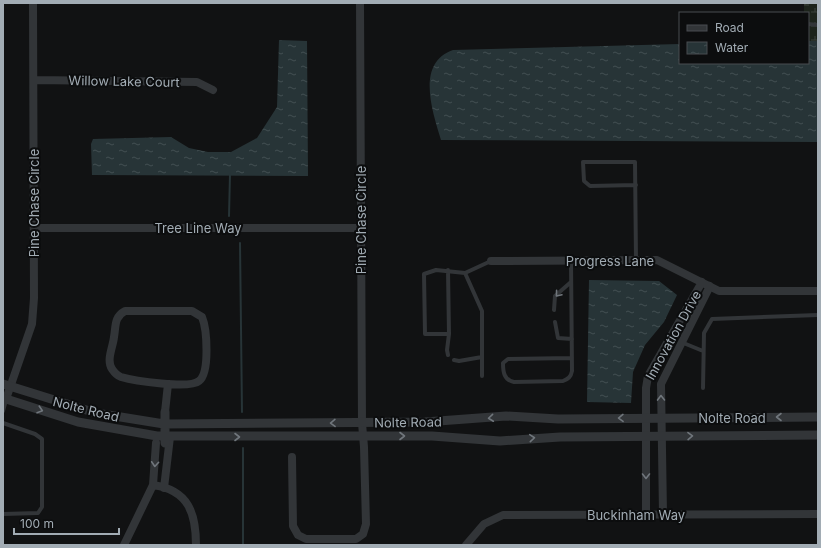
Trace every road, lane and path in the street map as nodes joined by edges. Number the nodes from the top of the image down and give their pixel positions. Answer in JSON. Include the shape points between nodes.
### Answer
{"nodes":[{"id":1,"x":33,"y":3,"type":"edge"},
{"id":2,"x":360,"y":3,"type":"edge"},
{"id":3,"x":34,"y":80,"type":"junction"},
{"id":4,"x":213,"y":90,"type":"dead end"},
{"id":5,"x":636,"y":186,"type":"junction"},
{"id":6,"x":34,"y":228,"type":"junction"},
{"id":7,"x":361,"y":228,"type":"junction"},
{"id":8,"x":636,"y":260,"type":"junction"},
{"id":9,"x":491,"y":261,"type":"joint"},
{"id":10,"x":571,"y":261,"type":"junction"},
{"id":11,"x":448,"y":270,"type":"junction"},
{"id":12,"x":464,"y":274,"type":"junction"},
{"id":13,"x":571,"y":282,"type":"junction"},
{"id":14,"x":706,"y":284,"type":"junction"},
{"id":15,"x":818,"y":291,"type":"edge"},
{"id":16,"x":554,"y":310,"type":"dead end"},
{"id":17,"x":818,"y":315,"type":"edge"},
{"id":18,"x":554,"y":322,"type":"dead end"},
{"id":19,"x":449,"y":334,"type":"junction"},
{"id":20,"x":572,"y":339,"type":"junction"},
{"id":21,"x":681,"y":342,"type":"junction"},
{"id":22,"x":704,"y":351,"type":"junction"},
{"id":23,"x":448,"y":355,"type":"dead end"},
{"id":24,"x":482,"y":357,"type":"junction"},
{"id":25,"x":572,"y":358,"type":"junction"},
{"id":26,"x":454,"y":360,"type":"dead end"},
{"id":27,"x":482,"y":376,"type":"dead end"},
{"id":28,"x":166,"y":384,"type":"junction"},
{"id":29,"x":7,"y":386,"type":"edge"},
{"id":30,"x":703,"y":388,"type":"dead end"},
{"id":31,"x":5,"y":398,"type":"edge"},
{"id":32,"x":3,"y":411,"type":"edge"},
{"id":33,"x":163,"y":412,"type":"junction"},
{"id":34,"x":818,"y":417,"type":"edge"},
{"id":35,"x":646,"y":418,"type":"junction"},
{"id":36,"x":662,"y":418,"type":"junction"},
{"id":37,"x":152,"y":422,"type":"junction"},
{"id":38,"x":3,"y":423,"type":"edge"},
{"id":39,"x":362,"y":423,"type":"junction"},
{"id":40,"x":103,"y":427,"type":"junction"},
{"id":41,"x":818,"y":435,"type":"edge"},
{"id":42,"x":163,"y":436,"type":"junction"},
{"id":43,"x":363,"y":436,"type":"junction"},
{"id":44,"x":646,"y":436,"type":"junction"},
{"id":45,"x":662,"y":437,"type":"junction"},
{"id":46,"x":292,"y":458,"type":"dead end"},
{"id":47,"x":159,"y":486,"type":"junction"},
{"id":48,"x":3,"y":514,"type":"edge"},
{"id":49,"x":663,"y":514,"type":"junction"},
{"id":50,"x":818,"y":514,"type":"edge"},
{"id":51,"x":646,"y":515,"type":"junction"},
{"id":52,"x":124,"y":545,"type":"edge"},
{"id":53,"x":196,"y":545,"type":"edge"},
{"id":54,"x":466,"y":545,"type":"edge"}],
"edges":[{"from":1,"to":3,"type":"street","name":"Pine Chase Circle"},
{"from":2,"to":7,"type":"street","name":"Pine Chase Circle"},
{"from":3,"to":4,"type":"street","name":"Willow Lake Court","via":[[197,82]]},
{"from":3,"to":6,"type":"street","name":"Pine Chase Circle"},
{"from":5,"to":5,"type":"lane","via":[[635,162],[583,162],[584,181],[590,186]]},
{"from":5,"to":8,"type":"lane"},
{"from":6,"to":7,"type":"street","name":"Tree Line Way"},
{"from":6,"to":29,"type":"street","name":"Pine Chase Circle","via":[[32,324]]},
{"from":7,"to":39,"type":"street","name":"Pine Chase Circle"},
{"from":8,"to":10,"type":"street","name":"Progress Lane"},
{"from":8,"to":14,"type":"street","name":"Progress Lane","via":[[657,260]]},
{"from":9,"to":10,"type":"street","name":"Progress Lane"},
{"from":9,"to":12,"type":"lane"},
{"from":10,"to":13,"type":"lane"},
{"from":11,"to":12,"type":"lane"},
{"from":11,"to":19,"type":"lane"},
{"from":11,"to":19,"type":"lane","via":[[424,274],[424,297],[425,334]]},
{"from":12,"to":24,"type":"lane","via":[[482,310]]},
{"from":13,"to":16,"type":"lane","one_way":true,"via":[[555,296]]},
{"from":13,"to":20,"type":"lane"},
{"from":14,"to":15,"type":"street","name":"Progress Lane","via":[[719,291]]},
{"from":14,"to":21,"type":"street","name":"Innovation Drive"},
{"from":14,"to":35,"type":"street","name":"Innovation Drive","via":[[648,376]]},
{"from":17,"to":22,"type":"lane","via":[[712,319],[704,333]]},
{"from":18,"to":20,"type":"lane","via":[[558,338]]},
{"from":19,"to":23,"type":"lane"},
{"from":20,"to":25,"type":"lane"},
{"from":21,"to":22,"type":"lane"},
{"from":36,"to":21,"type":"street","name":"Innovation Drive","one_way":true,"via":[[661,384]]},
{"from":22,"to":30,"type":"lane"},
{"from":24,"to":26,"type":"lane"},
{"from":24,"to":27,"type":"lane"},
{"from":25,"to":25,"type":"lane","via":[[572,374],[563,381],[514,382],[504,375],[503,363],[508,359]]},
{"from":28,"to":28,"type":"street","via":[[196,384],[204,376],[206,352],[202,317],[192,311],[130,311],[120,314],[114,324],[109,363],[112,370],[120,376]]},
{"from":28,"to":33,"type":"street"},
{"from":29,"to":31,"type":"street","name":"Pine Chase Circle"},
{"from":29,"to":37,"type":"street","name":"Nolte Road","via":[[96,413]]},
{"from":31,"to":32,"type":"lane"},
{"from":31,"to":40,"type":"street","name":"Nolte Road","one_way":true,"via":[[78,422]]},
{"from":33,"to":37,"type":"street"},
{"from":33,"to":42,"type":"street"},
{"from":34,"to":36,"type":"street","name":"Nolte Road","one_way":true},
{"from":35,"to":36,"type":"street","name":"Nolte Road"},
{"from":35,"to":39,"type":"street","name":"Nolte Road","one_way":true,"via":[[558,419],[506,416],[425,422]]},
{"from":35,"to":44,"type":"street","name":"Innovation Drive"},
{"from":36,"to":45,"type":"street","name":"Innovation Drive"},
{"from":37,"to":42,"type":"street","name":"Nolte Road"},
{"from":38,"to":48,"type":"lane","via":[[42,439],[42,507],[38,513]]},
{"from":39,"to":42,"type":"street","name":"Nolte Road","one_way":true,"via":[[224,424]]},
{"from":39,"to":43,"type":"street","name":"Pine Chase Circle"},
{"from":40,"to":42,"type":"street","name":"Nolte Road"},
{"from":40,"to":42,"type":"street","via":[[111,424],[157,430],[163,428]]},
{"from":45,"to":41,"type":"street","name":"Nolte Road","one_way":true},
{"from":42,"to":43,"type":"street","name":"Nolte Road","one_way":true},
{"from":42,"to":47,"type":"street"},
{"from":42,"to":47,"type":"street"},
{"from":43,"to":44,"type":"street","name":"Nolte Road","one_way":true,"via":[[432,436],[500,441]]},
{"from":43,"to":46,"type":"street","name":"Pine Chase Circle","via":[[366,524],[363,534],[356,539],[306,539],[298,536],[293,526]]},
{"from":44,"to":45,"type":"street","name":"Nolte Road"},
{"from":44,"to":51,"type":"street","name":"Innovation Drive","one_way":true},
{"from":45,"to":49,"type":"street","name":"Innovation Drive"},
{"from":47,"to":52,"type":"street"},
{"from":47,"to":53,"type":"street","via":[[182,497],[191,509],[196,525]]},
{"from":49,"to":50,"type":"street","name":"Buckinham Way"},
{"from":49,"to":51,"type":"street","name":"Buckinham Way"},
{"from":51,"to":54,"type":"street","name":"Buckinham Way","via":[[503,515],[484,524]]}]}
